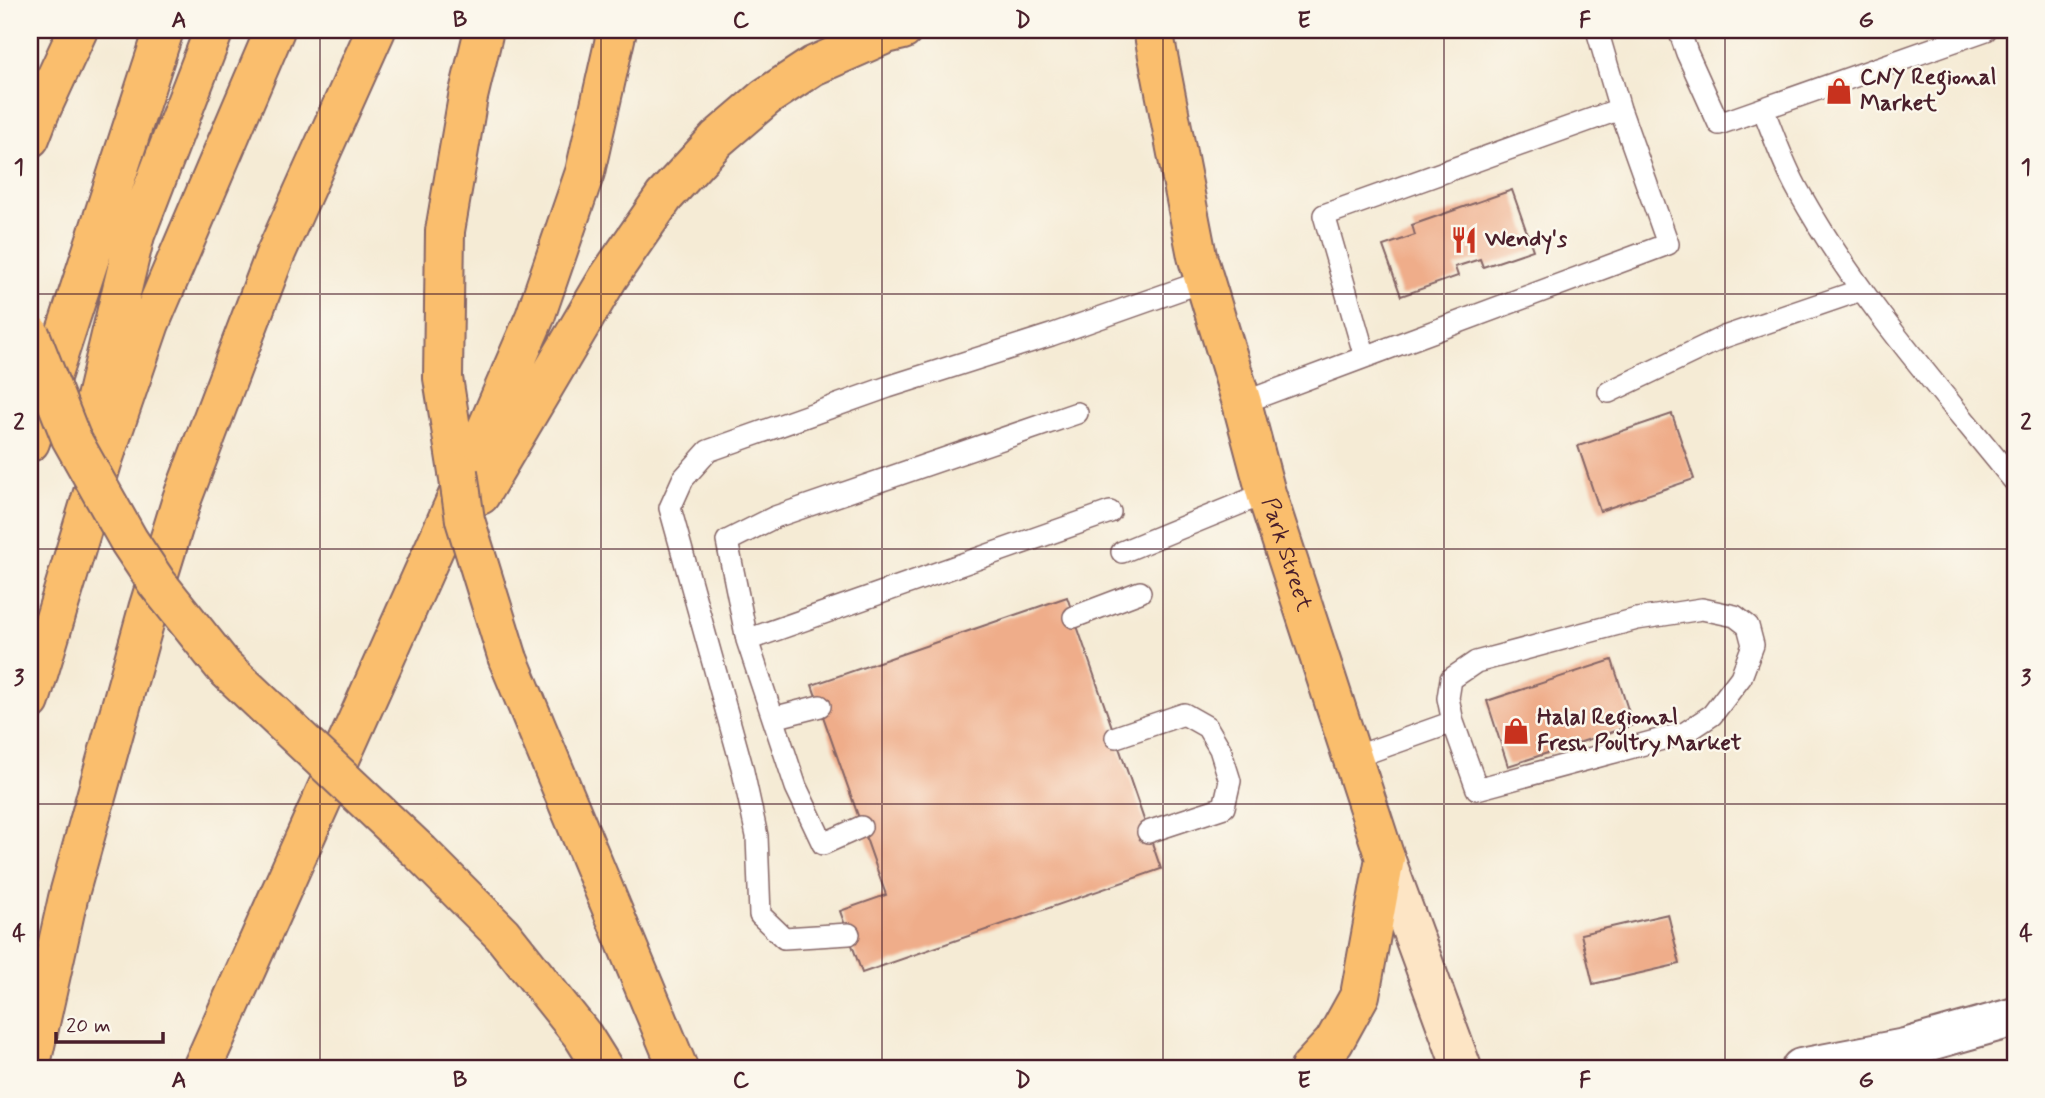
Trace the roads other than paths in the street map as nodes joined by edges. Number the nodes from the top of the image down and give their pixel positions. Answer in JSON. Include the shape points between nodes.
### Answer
{"nodes":[{"id":1,"x":78,"y":30,"type":"edge"},
{"id":2,"x":164,"y":30,"type":"edge"},
{"id":3,"x":214,"y":30,"type":"edge"},
{"id":4,"x":275,"y":30,"type":"edge"},
{"id":5,"x":376,"y":30,"type":"edge"},
{"id":6,"x":484,"y":30,"type":"edge"},
{"id":7,"x":617,"y":30,"type":"edge"},
{"id":8,"x":903,"y":30,"type":"edge"},
{"id":9,"x":1153,"y":30,"type":"edge"},
{"id":10,"x":1597,"y":30,"type":"edge"},
{"id":11,"x":1679,"y":30,"type":"edge"},
{"id":12,"x":1986,"y":30,"type":"edge"},
{"id":13,"x":1619,"y":109,"type":"junction"},
{"id":14,"x":1763,"y":109,"type":"junction"},
{"id":15,"x":30,"y":138,"type":"edge"},
{"id":16,"x":1205,"y":281,"type":"junction"},
{"id":17,"x":1861,"y":290,"type":"junction"},
{"id":18,"x":30,"y":334,"type":"edge"},
{"id":19,"x":1364,"y":357,"type":"junction"},
{"id":20,"x":1609,"y":392,"type":"dead end"},
{"id":21,"x":1242,"y":403,"type":"junction"},
{"id":22,"x":1077,"y":413,"type":"dead end"},
{"id":23,"x":30,"y":442,"type":"edge"},
{"id":24,"x":2015,"y":482,"type":"edge"},
{"id":25,"x":1266,"y":493,"type":"junction"},
{"id":26,"x":1110,"y":512,"type":"dead end"},
{"id":27,"x":1122,"y":552,"type":"dead end"},
{"id":28,"x":1140,"y":592,"type":"dead end"},
{"id":29,"x":1074,"y":617,"type":"dead end"},
{"id":30,"x":747,"y":640,"type":"junction"},
{"id":31,"x":387,"y":654,"type":"junction"},
{"id":32,"x":30,"y":673,"type":"edge"},
{"id":33,"x":30,"y":701,"type":"edge"},
{"id":34,"x":820,"y":706,"type":"dead end"},
{"id":35,"x":773,"y":718,"type":"junction"},
{"id":36,"x":1453,"y":722,"type":"junction"},
{"id":37,"x":1116,"y":737,"type":"dead end"},
{"id":38,"x":1352,"y":758,"type":"junction"},
{"id":39,"x":861,"y":827,"type":"dead end"},
{"id":40,"x":1149,"y":832,"type":"dead end"},
{"id":41,"x":1385,"y":858,"type":"junction"},
{"id":42,"x":849,"y":934,"type":"dead end"},
{"id":43,"x":2015,"y":1017,"type":"edge"},
{"id":44,"x":30,"y":1068,"type":"edge"},
{"id":45,"x":202,"y":1068,"type":"edge"},
{"id":46,"x":603,"y":1068,"type":"edge"},
{"id":47,"x":678,"y":1068,"type":"edge"},
{"id":48,"x":1310,"y":1068,"type":"edge"},
{"id":49,"x":1462,"y":1068,"type":"edge"},
{"id":50,"x":1801,"y":1068,"type":"edge"}],
"edges":[{"from":1,"to":15,"type":"main road"},
{"from":2,"to":23,"type":"main road"},
{"from":3,"to":32,"type":"main road","via":[[135,235]]},
{"from":4,"to":33,"type":"main road","via":[[150,323]]},
{"from":5,"to":44,"type":"main road","via":[[275,255],[182,499],[68,898]]},
{"from":6,"to":47,"type":"main road","bridge":true,"via":[[445,231],[443,378],[465,520],[508,659]]},
{"from":7,"to":31,"type":"main road","via":[[585,172],[535,317]]},
{"from":8,"to":31,"type":"main road","via":[[813,66],[766,97],[717,139],[664,197],[608,278]]},
{"from":9,"to":16,"type":"main road","name":"Park Street"},
{"from":10,"to":13,"type":"lane"},
{"from":11,"to":14,"type":"lane","via":[[1719,124]]},
{"from":12,"to":14,"type":"lane"},
{"from":13,"to":19,"type":"lane","via":[[1324,215]]},
{"from":13,"to":19,"type":"lane","via":[[1668,244]]},
{"from":14,"to":17,"type":"lane","via":[[1797,188]]},
{"from":16,"to":21,"type":"main road","name":"Park Street"},
{"from":16,"to":42,"type":"lane","via":[[708,451],[683,479],[670,508],[742,767],[757,836],[760,915],[784,938]]},
{"from":17,"to":20,"type":"lane","via":[[1724,337]]},
{"from":17,"to":24,"type":"lane"},
{"from":18,"to":46,"type":"main road","bridge":true,"via":[[71,438],[157,583],[224,667],[502,934]]},
{"from":19,"to":21,"type":"lane"},
{"from":21,"to":25,"type":"main road","name":"Park Street"},
{"from":22,"to":30,"type":"lane","via":[[775,517],[727,541]]},
{"from":25,"to":27,"type":"lane"},
{"from":25,"to":38,"type":"main road","name":"Park Street"},
{"from":26,"to":30,"type":"lane"},
{"from":28,"to":29,"type":"lane"},
{"from":30,"to":35,"type":"lane"},
{"from":31,"to":45,"type":"main road"},
{"from":34,"to":35,"type":"lane"},
{"from":35,"to":39,"type":"lane","via":[[796,787],[823,844]]},
{"from":36,"to":36,"type":"lane","via":[[1448,698],[1451,679],[1476,662],[1637,619],[1702,610],[1735,616],[1748,626],[1753,645],[1741,677],[1712,715],[1685,733],[1477,789]]},
{"from":36,"to":38,"type":"lane"},
{"from":37,"to":40,"type":"lane","via":[[1184,714],[1207,727],[1220,749],[1230,781],[1224,807]]},
{"from":38,"to":41,"type":"main road","name":"Park Street"},
{"from":41,"to":48,"type":"main road","via":[[1360,995],[1334,1042]]},
{"from":41,"to":49,"type":"main road","name":"Park Street"},
{"from":43,"to":50,"type":"street","via":[[1905,1048]]}]}
